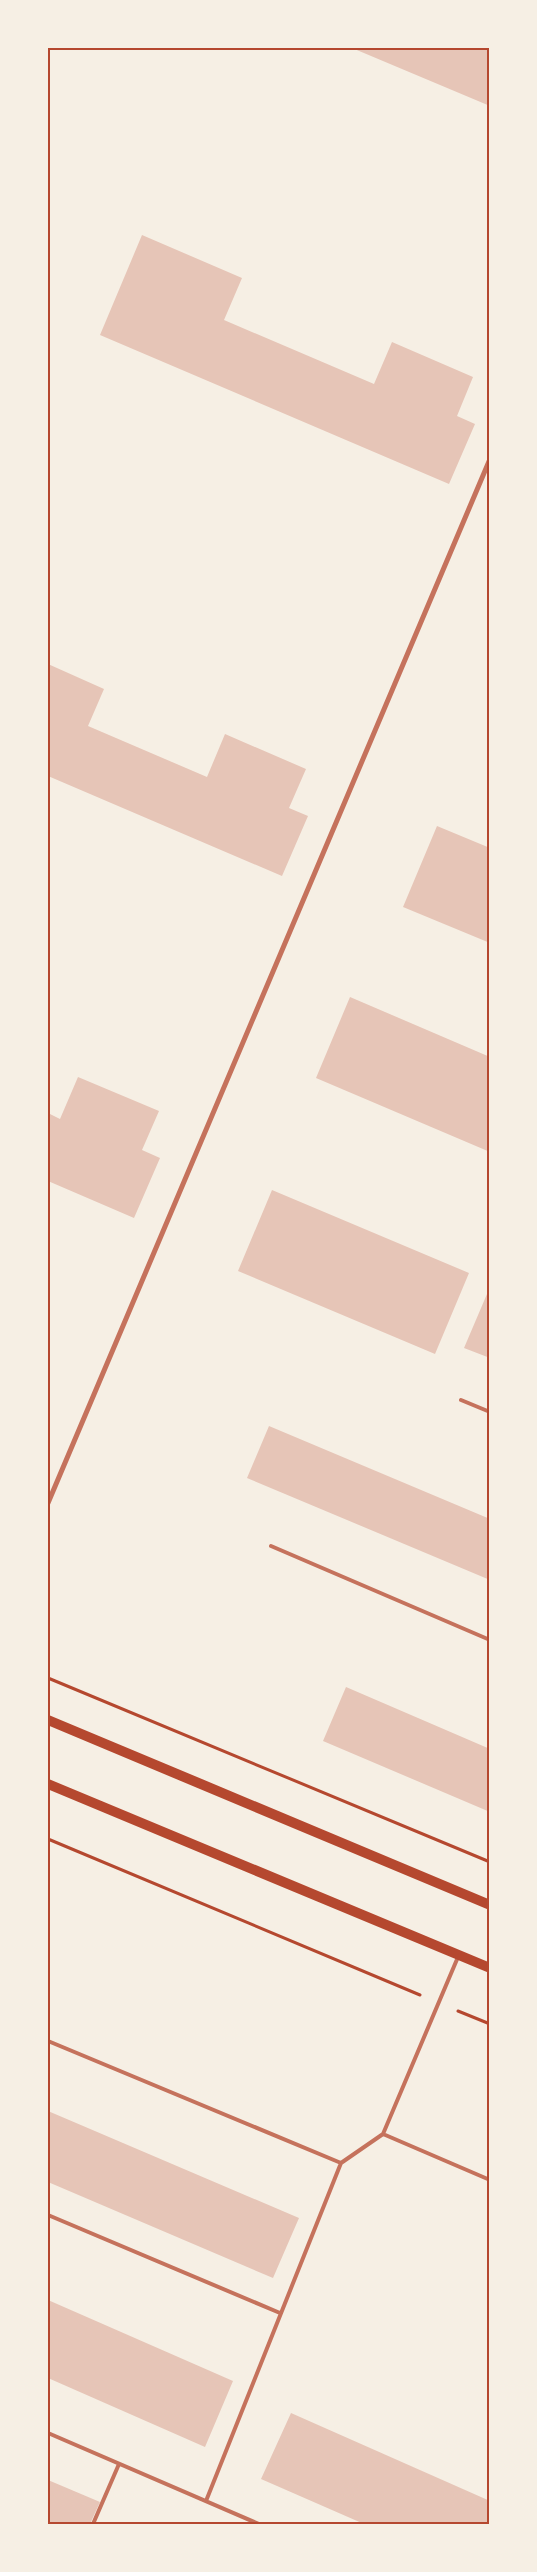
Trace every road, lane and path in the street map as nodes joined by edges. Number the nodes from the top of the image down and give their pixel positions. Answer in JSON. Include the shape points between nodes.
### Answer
{"nodes":[{"id":1,"x":490,"y":459,"type":"edge"},
{"id":2,"x":461,"y":1400,"type":"dead end"},
{"id":3,"x":490,"y":1412,"type":"edge"},
{"id":4,"x":48,"y":1503,"type":"edge"},
{"id":5,"x":271,"y":1546,"type":"dead end"},
{"id":6,"x":490,"y":1640,"type":"edge"},
{"id":7,"x":48,"y":1678,"type":"edge"},
{"id":8,"x":48,"y":1720,"type":"edge"},
{"id":9,"x":48,"y":1784,"type":"edge"},
{"id":10,"x":48,"y":1839,"type":"edge"},
{"id":11,"x":490,"y":1862,"type":"edge"},
{"id":12,"x":490,"y":1905,"type":"edge"},
{"id":13,"x":459,"y":1955,"type":"junction"},
{"id":14,"x":490,"y":1968,"type":"edge"},
{"id":15,"x":439,"y":2003,"type":"junction"},
{"id":16,"x":490,"y":2024,"type":"edge"},
{"id":17,"x":48,"y":2042,"type":"edge"},
{"id":18,"x":383,"y":2134,"type":"junction"},
{"id":19,"x":341,"y":2163,"type":"junction"},
{"id":20,"x":490,"y":2180,"type":"edge"},
{"id":21,"x":48,"y":2215,"type":"edge"},
{"id":22,"x":280,"y":2313,"type":"junction"},
{"id":23,"x":48,"y":2433,"type":"edge"},
{"id":24,"x":119,"y":2464,"type":"junction"},
{"id":25,"x":206,"y":2501,"type":"junction"},
{"id":26,"x":93,"y":2524,"type":"edge"},
{"id":27,"x":259,"y":2524,"type":"edge"}],
"edges":[{"from":1,"to":4,"type":"street"},
{"from":2,"to":3,"type":"lane"},
{"from":5,"to":6,"type":"lane"},
{"from":7,"to":11,"type":"path"},
{"from":8,"to":12,"type":"main road"},
{"from":9,"to":13,"type":"main road"},
{"from":10,"to":15,"type":"path"},
{"from":13,"to":14,"type":"main road"},
{"from":13,"to":15,"type":"lane"},
{"from":15,"to":16,"type":"path"},
{"from":15,"to":18,"type":"lane"},
{"from":17,"to":19,"type":"lane"},
{"from":18,"to":19,"type":"lane"},
{"from":18,"to":20,"type":"lane"},
{"from":19,"to":22,"type":"lane"},
{"from":21,"to":22,"type":"lane"},
{"from":22,"to":25,"type":"lane"},
{"from":23,"to":24,"type":"lane"},
{"from":24,"to":25,"type":"lane"},
{"from":24,"to":26,"type":"lane"},
{"from":25,"to":27,"type":"lane"}]}
